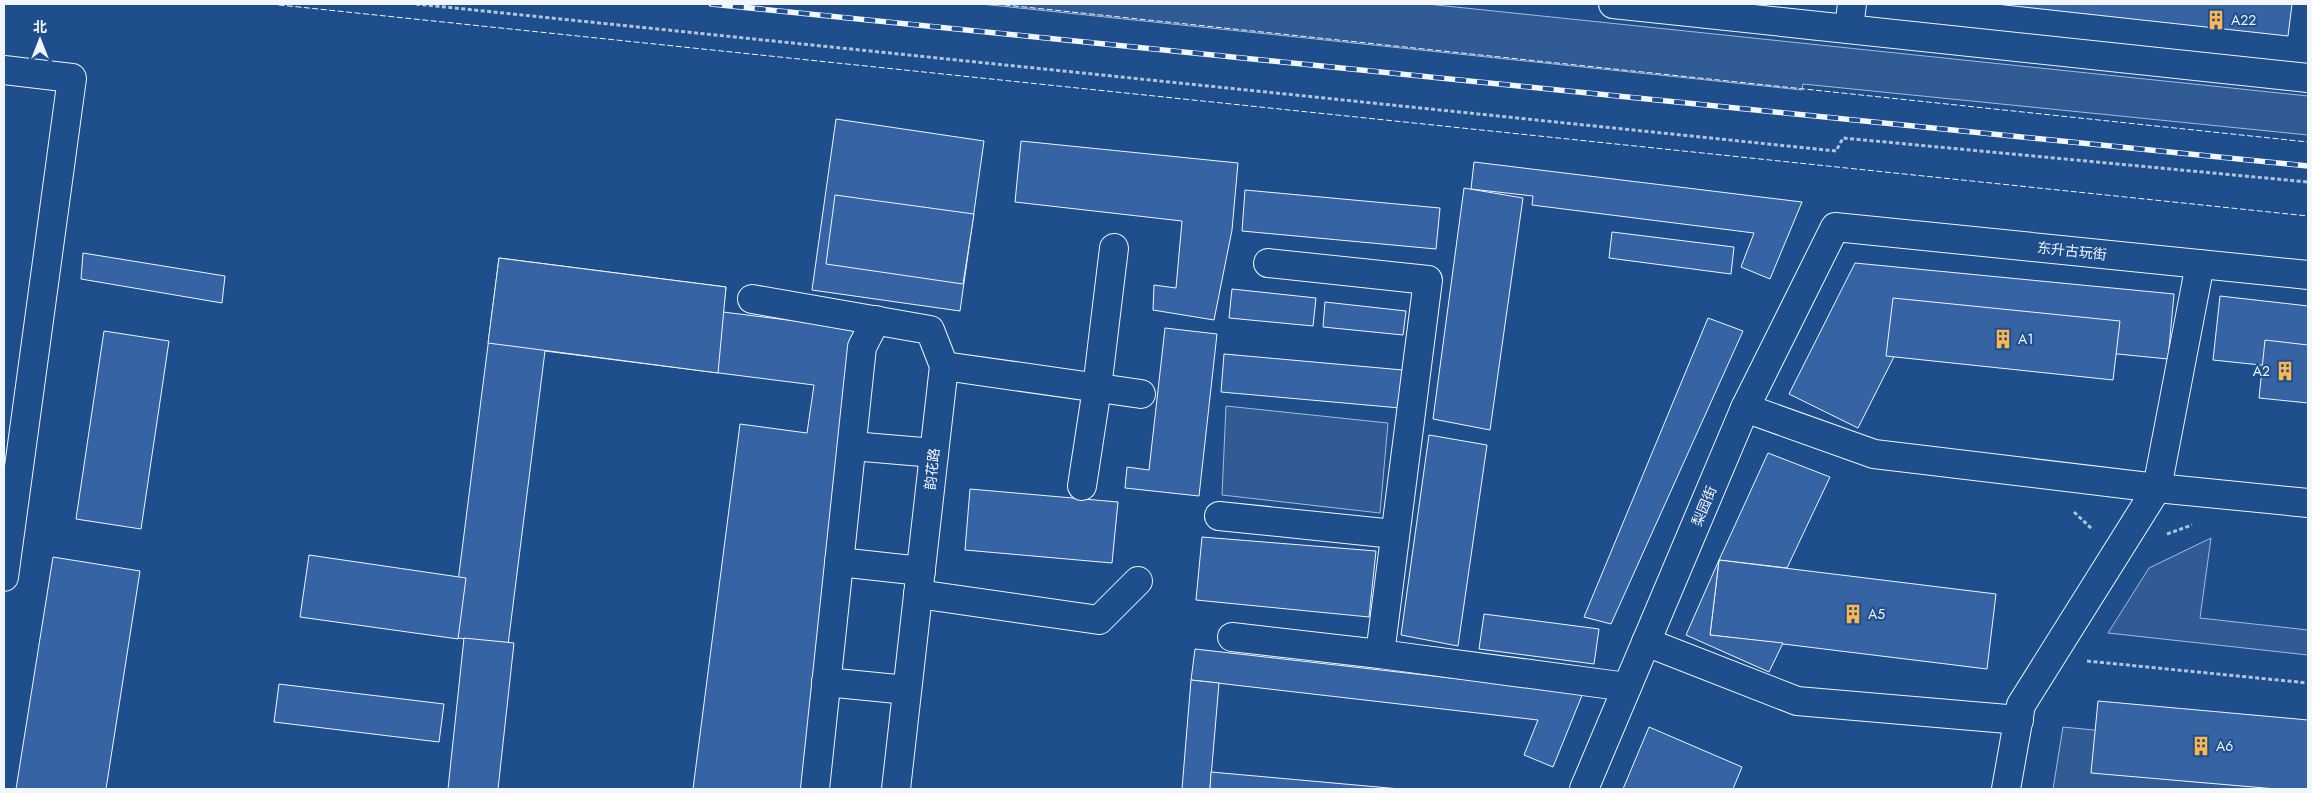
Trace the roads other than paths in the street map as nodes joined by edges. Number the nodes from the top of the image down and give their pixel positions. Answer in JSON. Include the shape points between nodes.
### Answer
{"nodes":[{"id":1,"x":1613,"y":4,"type":"edge"},
{"id":2,"x":1850,"y":16,"type":"edge"},
{"id":3,"x":4,"y":70,"type":"edge"},
{"id":4,"x":2308,"y":78,"type":"edge"},
{"id":5,"x":1835,"y":227,"type":"joint"},
{"id":6,"x":1114,"y":248,"type":"dead end"},
{"id":7,"x":1268,"y":263,"type":"dead end"},
{"id":8,"x":2200,"y":264,"type":"junction"},
{"id":9,"x":2308,"y":275,"type":"edge"},
{"id":10,"x":752,"y":299,"type":"dead end"},
{"id":11,"x":876,"y":320,"type":"junction"},
{"id":12,"x":944,"y":366,"type":"junction"},
{"id":13,"x":1097,"y":388,"type":"junction"},
{"id":14,"x":1141,"y":394,"type":"dead end"},
{"id":15,"x":1745,"y":408,"type":"junction"},
{"id":16,"x":852,"y":446,"type":"junction"},
{"id":17,"x":934,"y":453,"type":"junction"},
{"id":18,"x":1082,"y":486,"type":"dead end"},
{"id":19,"x":2157,"y":488,"type":"junction"},
{"id":20,"x":2308,"y":503,"type":"edge"},
{"id":21,"x":1219,"y":516,"type":"dead end"},
{"id":22,"x":1394,"y":534,"type":"junction"},
{"id":23,"x":839,"y":562,"type":"junction"},
{"id":24,"x":4,"y":577,"type":"edge"},
{"id":25,"x":1138,"y":581,"type":"dead end"},
{"id":26,"x":919,"y":583,"type":"junction"},
{"id":27,"x":1232,"y":637,"type":"dead end"},
{"id":28,"x":1646,"y":642,"type":"junction"},
{"id":29,"x":1380,"y":654,"type":"junction"},
{"id":30,"x":826,"y":682,"type":"junction"},
{"id":31,"x":1627,"y":687,"type":"junction"},
{"id":32,"x":907,"y":690,"type":"junction"},
{"id":33,"x":2018,"y":720,"type":"junction"},
{"id":34,"x":815,"y":789,"type":"edge"},
{"id":35,"x":896,"y":789,"type":"edge"},
{"id":36,"x":1584,"y":789,"type":"edge"},
{"id":37,"x":2006,"y":789,"type":"edge"}],
"edges":[{"from":1,"to":2,"type":"street"},
{"from":2,"to":4,"type":"street"},
{"from":3,"to":24,"type":"street","via":[[72,78]]},
{"from":5,"to":8,"type":"street","name":"东升古玩街"},
{"from":5,"to":15,"type":"street","name":"梨园街"},
{"from":6,"to":13,"type":"street"},
{"from":7,"to":22,"type":"street","via":[[1428,280]]},
{"from":8,"to":9,"type":"street","name":"东升古玩街"},
{"from":8,"to":19,"type":"street"},
{"from":10,"to":11,"type":"street","name":"韵花路"},
{"from":11,"to":12,"type":"street","name":"韵花路","via":[[930,330]]},
{"from":11,"to":16,"type":"street","via":[[862,347]]},
{"from":12,"to":13,"type":"street"},
{"from":12,"to":17,"type":"street","name":"韵花路"},
{"from":13,"to":14,"type":"street"},
{"from":13,"to":18,"type":"street"},
{"from":15,"to":19,"type":"street","via":[[1874,454]]},
{"from":15,"to":28,"type":"street","name":"梨园街"},
{"from":16,"to":17,"type":"street"},
{"from":16,"to":23,"type":"street"},
{"from":17,"to":26,"type":"street","name":"韵花路"},
{"from":19,"to":20,"type":"street"},
{"from":19,"to":33,"type":"street","via":[[2022,705]]},
{"from":21,"to":22,"type":"street"},
{"from":22,"to":29,"type":"street"},
{"from":23,"to":26,"type":"street"},
{"from":23,"to":30,"type":"street"},
{"from":25,"to":26,"type":"street","via":[[1099,620]]},
{"from":26,"to":32,"type":"street","name":"韵花路"},
{"from":27,"to":29,"type":"street"},
{"from":28,"to":31,"type":"street","name":"梨园街"},
{"from":28,"to":33,"type":"street","via":[[1798,701]]},
{"from":29,"to":31,"type":"street"},
{"from":30,"to":32,"type":"street"},
{"from":30,"to":34,"type":"street"},
{"from":31,"to":36,"type":"street","name":"梨园街"},
{"from":32,"to":35,"type":"street","name":"韵花路"},
{"from":33,"to":37,"type":"street"}]}
